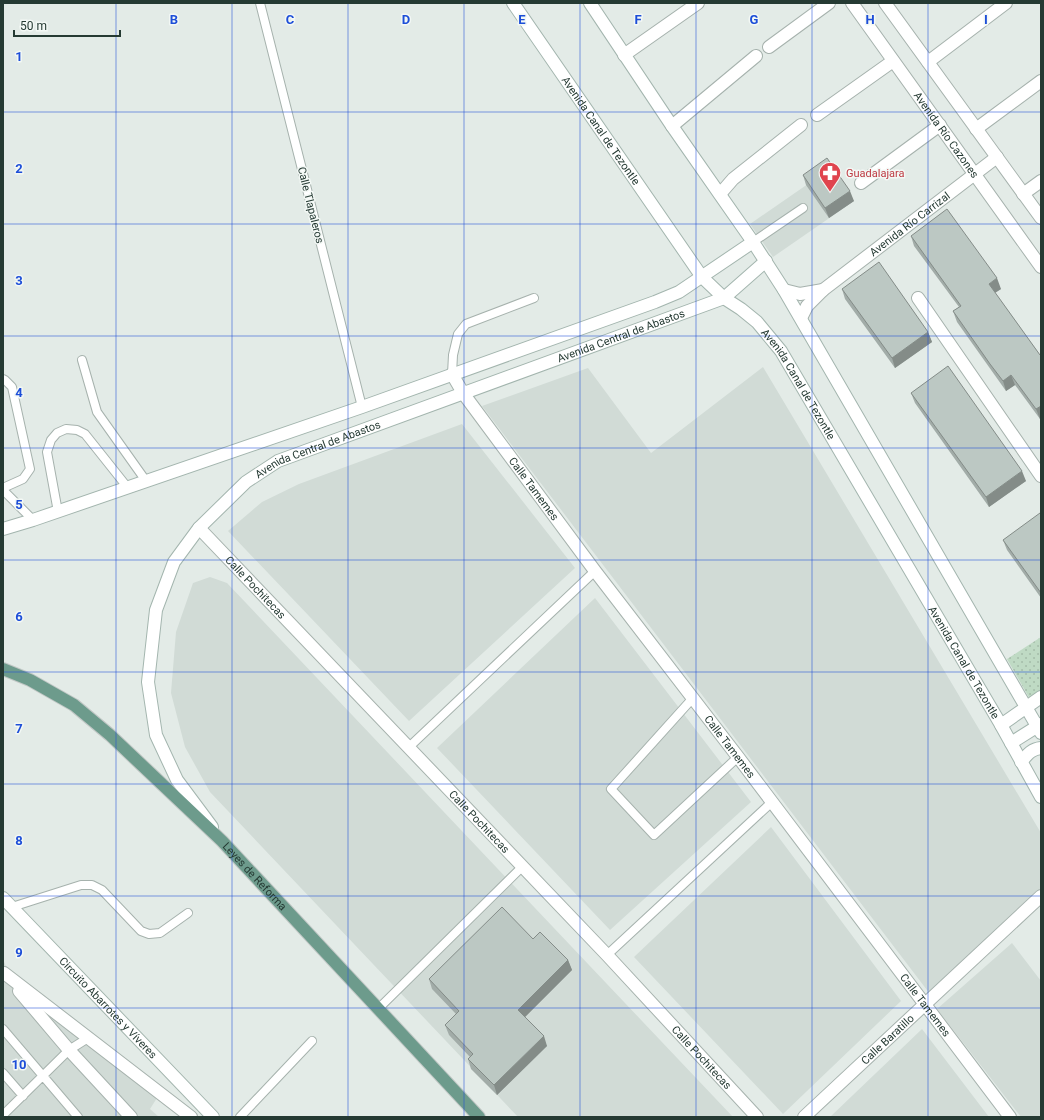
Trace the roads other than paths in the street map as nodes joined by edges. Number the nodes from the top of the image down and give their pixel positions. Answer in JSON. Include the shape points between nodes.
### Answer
{"nodes":[{"id":1,"x":260,"y":3,"type":"edge"},
{"id":2,"x":513,"y":3,"type":"edge"},
{"id":3,"x":590,"y":3,"type":"edge"},
{"id":4,"x":698,"y":3,"type":"edge"},
{"id":5,"x":829,"y":3,"type":"edge"},
{"id":6,"x":852,"y":3,"type":"edge"},
{"id":7,"x":885,"y":3,"type":"edge"},
{"id":8,"x":1006,"y":3,"type":"edge"},
{"id":9,"x":769,"y":46,"type":"dead end"},
{"id":10,"x":624,"y":55,"type":"junction"},
{"id":11,"x":756,"y":56,"type":"dead end"},
{"id":12,"x":893,"y":61,"type":"junction"},
{"id":13,"x":928,"y":62,"type":"junction"},
{"id":14,"x":1041,"y":81,"type":"edge"},
{"id":15,"x":818,"y":115,"type":"dead end"},
{"id":16,"x":801,"y":125,"type":"dead end"},
{"id":17,"x":940,"y":125,"type":"junction"},
{"id":18,"x":672,"y":126,"type":"junction"},
{"id":19,"x":976,"y":129,"type":"junction"},
{"id":20,"x":997,"y":158,"type":"junction"},
{"id":21,"x":974,"y":174,"type":"junction"},
{"id":22,"x":1041,"y":181,"type":"edge"},
{"id":23,"x":860,"y":183,"type":"dead end"},
{"id":24,"x":720,"y":194,"type":"junction"},
{"id":25,"x":1023,"y":194,"type":"junction"},
{"id":26,"x":802,"y":208,"type":"dead end"},
{"id":27,"x":1041,"y":218,"type":"edge"},
{"id":28,"x":753,"y":242,"type":"junction"},
{"id":29,"x":766,"y":261,"type":"junction"},
{"id":30,"x":1041,"y":267,"type":"edge"},
{"id":31,"x":702,"y":277,"type":"junction"},
{"id":32,"x":784,"y":290,"type":"junction"},
{"id":33,"x":823,"y":290,"type":"junction"},
{"id":34,"x":534,"y":298,"type":"dead end"},
{"id":35,"x":724,"y":298,"type":"junction"},
{"id":36,"x":918,"y":298,"type":"dead end"},
{"id":37,"x":801,"y":318,"type":"junction"},
{"id":38,"x":82,"y":360,"type":"dead end"},
{"id":39,"x":452,"y":374,"type":"junction"},
{"id":40,"x":3,"y":379,"type":"edge"},
{"id":41,"x":463,"y":393,"type":"junction"},
{"id":42,"x":362,"y":407,"type":"junction"},
{"id":43,"x":1041,"y":476,"type":"edge"},
{"id":44,"x":146,"y":481,"type":"junction"},
{"id":45,"x":128,"y":488,"type":"junction"},
{"id":46,"x":3,"y":489,"type":"edge"},
{"id":47,"x":58,"y":512,"type":"junction"},
{"id":48,"x":33,"y":520,"type":"junction"},
{"id":49,"x":198,"y":528,"type":"junction"},
{"id":50,"x":3,"y":529,"type":"edge"},
{"id":51,"x":595,"y":571,"type":"junction"},
{"id":52,"x":3,"y":669,"type":"edge"},
{"id":53,"x":1041,"y":697,"type":"edge"},
{"id":54,"x":692,"y":699,"type":"junction"},
{"id":55,"x":1027,"y":708,"type":"junction"},
{"id":56,"x":1001,"y":725,"type":"junction"},
{"id":57,"x":1040,"y":728,"type":"edge"},
{"id":58,"x":1011,"y":743,"type":"junction"},
{"id":59,"x":408,"y":748,"type":"junction"},
{"id":60,"x":1041,"y":748,"type":"edge"},
{"id":61,"x":738,"y":757,"type":"junction"},
{"id":62,"x":1021,"y":762,"type":"junction"},
{"id":63,"x":1041,"y":797,"type":"edge"},
{"id":64,"x":772,"y":802,"type":"junction"},
{"id":65,"x":222,"y":841,"type":"junction"},
{"id":66,"x":523,"y":866,"type":"junction"},
{"id":67,"x":1041,"y":896,"type":"edge"},
{"id":68,"x":3,"y":898,"type":"edge"},
{"id":69,"x":12,"y":907,"type":"junction"},
{"id":70,"x":188,"y":913,"type":"dead end"},
{"id":71,"x":607,"y":955,"type":"junction"},
{"id":72,"x":3,"y":972,"type":"edge"},
{"id":73,"x":924,"y":1005,"type":"junction"},
{"id":74,"x":378,"y":1009,"type":"junction"},
{"id":75,"x":3,"y":1029,"type":"edge"},
{"id":76,"x":88,"y":1038,"type":"junction"},
{"id":77,"x":312,"y":1041,"type":"dead end"},
{"id":78,"x":69,"y":1050,"type":"junction"},
{"id":79,"x":3,"y":1073,"type":"edge"},
{"id":80,"x":43,"y":1075,"type":"junction"},
{"id":81,"x":23,"y":1096,"type":"junction"},
{"id":82,"x":3,"y":1114,"type":"edge"},
{"id":83,"x":78,"y":1117,"type":"edge"},
{"id":84,"x":131,"y":1117,"type":"edge"},
{"id":85,"x":191,"y":1117,"type":"edge"},
{"id":86,"x":213,"y":1117,"type":"edge"},
{"id":87,"x":240,"y":1117,"type":"edge"},
{"id":88,"x":479,"y":1117,"type":"edge"},
{"id":89,"x":757,"y":1117,"type":"edge"},
{"id":90,"x":804,"y":1117,"type":"edge"},
{"id":91,"x":1010,"y":1117,"type":"edge"}],
"edges":[{"from":1,"to":42,"type":"lane","name":"Calle Tlapaleros"},
{"from":2,"to":31,"type":"street","name":"Avenida Canal de Tezontle"},
{"from":3,"to":10,"type":"street"},
{"from":4,"to":10,"type":"street"},
{"from":5,"to":9,"type":"street"},
{"from":6,"to":12,"type":"street","name":"Avenida Río Cazones"},
{"from":7,"to":13,"type":"street"},
{"from":8,"to":13,"type":"street"},
{"from":10,"to":18,"type":"street"},
{"from":11,"to":18,"type":"street"},
{"from":12,"to":15,"type":"street"},
{"from":12,"to":17,"type":"street","name":"Avenida Río Cazones"},
{"from":13,"to":19,"type":"street"},
{"from":14,"to":19,"type":"street"},
{"from":16,"to":24,"type":"street","via":[[733,179]]},
{"from":17,"to":21,"type":"street","name":"Avenida Río Cazones"},
{"from":17,"to":23,"type":"street"},
{"from":18,"to":24,"type":"street"},
{"from":19,"to":20,"type":"street"},
{"from":20,"to":21,"type":"street","name":"Avenida Río Carrizal"},
{"from":20,"to":25,"type":"street"},
{"from":21,"to":30,"type":"street","name":"Avenida Río Cazones"},
{"from":21,"to":33,"type":"street","name":"Avenida Río Carrizal"},
{"from":22,"to":25,"type":"street"},
{"from":24,"to":28,"type":"street"},
{"from":25,"to":27,"type":"street"},
{"from":26,"to":28,"type":"lane"},
{"from":28,"to":29,"type":"street"},
{"from":28,"to":31,"type":"street","name":"Avenida Central de Abastos"},
{"from":29,"to":32,"type":"street"},
{"from":29,"to":35,"type":"street","name":"Avenida Central de Abastos"},
{"from":31,"to":35,"type":"street","name":"Avenida Canal de Tezontle"},
{"from":31,"to":39,"type":"street","name":"Avenida Central de Abastos","via":[[679,292],[655,302]]},
{"from":32,"to":33,"type":"street","name":"Avenida Río Carrizal","via":[[800,294]]},
{"from":32,"to":37,"type":"street"},
{"from":33,"to":37,"type":"street","name":"Avenida Río Carrizal","via":[[807,306]]},
{"from":34,"to":39,"type":"lane","via":[[466,324],[458,334]]},
{"from":35,"to":41,"type":"street","name":"Avenida Central de Abastos"},
{"from":35,"to":56,"type":"street","name":"Avenida Canal de Tezontle","via":[[757,322],[781,351]]},
{"from":36,"to":43,"type":"street"},
{"from":37,"to":55,"type":"street"},
{"from":38,"to":44,"type":"lane","via":[[97,412]]},
{"from":39,"to":41,"type":"street","name":"Calle Tamemes"},
{"from":39,"to":42,"type":"street","name":"Avenida Central de Abastos"},
{"from":40,"to":46,"type":"lane","via":[[12,387],[30,470],[23,479]]},
{"from":41,"to":49,"type":"street","name":"Avenida Central de Abastos","via":[[278,461],[246,482]]},
{"from":41,"to":51,"type":"street","name":"Calle Tamemes"},
{"from":42,"to":44,"type":"street","name":"Avenida Central de Abastos"},
{"from":44,"to":45,"type":"street","name":"Avenida Central de Abastos"},
{"from":45,"to":47,"type":"street","name":"Avenida Central de Abastos"},
{"from":45,"to":47,"type":"lane","via":[[85,434],[66,429],[51,440],[47,452]]},
{"from":46,"to":48,"type":"lane"},
{"from":47,"to":48,"type":"street","name":"Avenida Central de Abastos"},
{"from":48,"to":50,"type":"street","name":"Avenida Central de Abastos"},
{"from":49,"to":59,"type":"street","name":"Calle Pochitecas"},
{"from":49,"to":65,"type":"street","name":"Avenida Central de Abastos","via":[[174,562],[156,610],[148,682],[156,735],[177,780]]},
{"from":51,"to":54,"type":"street","name":"Calle Tamemes"},
{"from":51,"to":59,"type":"lane"},
{"from":52,"to":65,"type":"main road","name":"Leyes de Reforma","via":[[30,680],[74,705],[110,735]]},
{"from":53,"to":55,"type":"street"},
{"from":54,"to":61,"type":"street","name":"Calle Tamemes"},
{"from":54,"to":61,"type":"lane","via":[[611,788],[654,835]]},
{"from":55,"to":56,"type":"street"},
{"from":55,"to":57,"type":"street"},
{"from":56,"to":58,"type":"street","name":"Avenida Canal de Tezontle"},
{"from":57,"to":58,"type":"street"},
{"from":58,"to":62,"type":"street","name":"Avenida Canal de Tezontle"},
{"from":59,"to":66,"type":"street","name":"Calle Pochitecas"},
{"from":60,"to":62,"type":"street","via":[[1034,749]]},
{"from":61,"to":64,"type":"street","name":"Calle Tamemes"},
{"from":62,"to":63,"type":"street","name":"Avenida Canal de Tezontle"},
{"from":64,"to":71,"type":"lane"},
{"from":64,"to":73,"type":"street","name":"Calle Tamemes"},
{"from":65,"to":74,"type":"main road","name":"Leyes de Reforma"},
{"from":66,"to":71,"type":"street","name":"Calle Pochitecas"},
{"from":66,"to":74,"type":"lane"},
{"from":67,"to":73,"type":"street","name":"Calle Baratillo"},
{"from":68,"to":69,"type":"street","name":"Circuito Abarrotes y Víveres"},
{"from":69,"to":70,"type":"lane","via":[[81,885],[92,885],[102,890],[141,930],[149,934],[160,933]]},
{"from":69,"to":86,"type":"street","name":"Circuito Abarrotes y Víveres"},
{"from":71,"to":89,"type":"street","name":"Calle Pochitecas"},
{"from":72,"to":76,"type":"street"},
{"from":72,"to":78,"type":"street"},
{"from":73,"to":90,"type":"street","name":"Calle Baratillo"},
{"from":73,"to":91,"type":"street","name":"Calle Tamemes"},
{"from":74,"to":88,"type":"main road","name":"Leyes de Reforma"},
{"from":75,"to":80,"type":"lane"},
{"from":76,"to":78,"type":"lane"},
{"from":76,"to":85,"type":"street"},
{"from":77,"to":87,"type":"lane"},
{"from":78,"to":80,"type":"lane"},
{"from":78,"to":84,"type":"street"},
{"from":79,"to":81,"type":"lane"},
{"from":80,"to":81,"type":"lane"},
{"from":80,"to":83,"type":"lane"},
{"from":81,"to":82,"type":"lane"}]}
